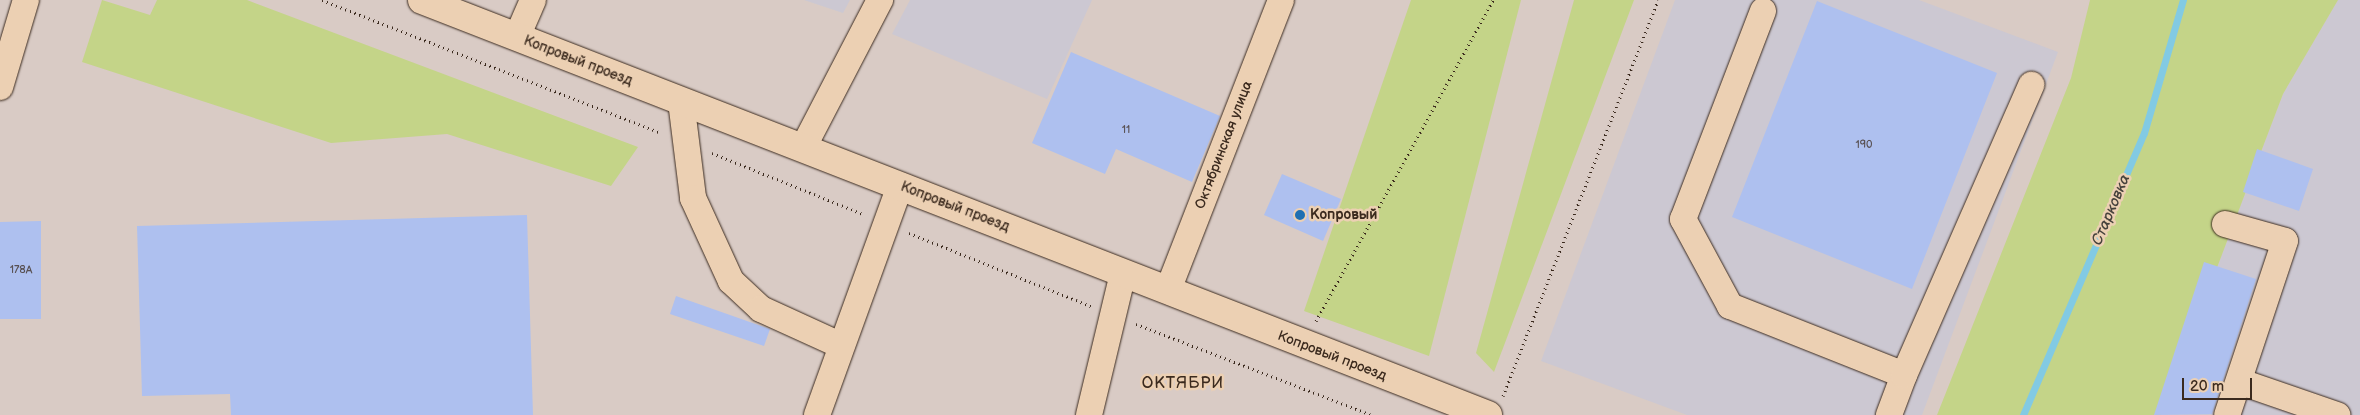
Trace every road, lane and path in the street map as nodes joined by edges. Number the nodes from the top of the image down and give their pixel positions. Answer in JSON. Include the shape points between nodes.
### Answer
{"nodes":[{"id":1,"x":26,"y":0,"type":"edge"},
{"id":2,"x":322,"y":0,"type":"edge"},
{"id":3,"x":422,"y":0,"type":"edge"},
{"id":4,"x":533,"y":0,"type":"edge"},
{"id":5,"x":880,"y":0,"type":"edge"},
{"id":6,"x":1281,"y":0,"type":"edge"},
{"id":7,"x":1493,"y":0,"type":"edge"},
{"id":8,"x":1658,"y":0,"type":"edge"},
{"id":9,"x":1763,"y":11,"type":"dead end"},
{"id":10,"x":517,"y":37,"type":"junction"},
{"id":11,"x":2031,"y":85,"type":"dead end"},
{"id":12,"x":0,"y":87,"type":"edge"},
{"id":13,"x":681,"y":101,"type":"junction"},
{"id":14,"x":687,"y":143,"type":"junction"},
{"id":15,"x":803,"y":148,"type":"junction"},
{"id":16,"x":900,"y":186,"type":"junction"},
{"id":17,"x":885,"y":223,"type":"junction"},
{"id":18,"x":2225,"y":224,"type":"dead end"},
{"id":19,"x":1123,"y":273,"type":"junction"},
{"id":20,"x":1168,"y":290,"type":"junction"},
{"id":21,"x":1114,"y":315,"type":"junction"},
{"id":22,"x":840,"y":345,"type":"junction"},
{"id":23,"x":1302,"y":345,"type":"junction"},
{"id":24,"x":1904,"y":375,"type":"junction"},
{"id":25,"x":2241,"y":382,"type":"junction"},
{"id":26,"x":1493,"y":411,"type":"edge"},
{"id":27,"x":817,"y":415,"type":"edge"},
{"id":28,"x":1088,"y":415,"type":"edge"},
{"id":29,"x":1372,"y":415,"type":"edge"},
{"id":30,"x":1888,"y":415,"type":"edge"},
{"id":31,"x":2227,"y":415,"type":"edge"},
{"id":32,"x":2337,"y":415,"type":"edge"}],
"edges":[{"from":1,"to":12,"type":"street"},
{"from":2,"to":14,"type":"path"},
{"from":3,"to":10,"type":"main road","name":"Копровый проезд"},
{"from":4,"to":10,"type":"street"},
{"from":5,"to":15,"type":"street"},
{"from":6,"to":20,"type":"street","name":"Октябринская улица"},
{"from":7,"to":23,"type":"path"},
{"from":8,"to":26,"type":"path","via":[[1543,301]]},
{"from":9,"to":24,"type":"street","via":[[1683,220],[1730,306]]},
{"from":10,"to":13,"type":"main road","name":"Копровый проезд"},
{"from":11,"to":24,"type":"street"},
{"from":13,"to":14,"type":"street"},
{"from":13,"to":15,"type":"main road","name":"Копровый проезд"},
{"from":14,"to":17,"type":"path"},
{"from":14,"to":22,"type":"street","via":[[693,198],[731,280],[761,309]]},
{"from":15,"to":16,"type":"main road","name":"Копровый проезд"},
{"from":16,"to":17,"type":"street"},
{"from":16,"to":19,"type":"main road","name":"Копровый проезд"},
{"from":17,"to":21,"type":"path"},
{"from":17,"to":22,"type":"street"},
{"from":18,"to":25,"type":"street","via":[[2285,241]]},
{"from":19,"to":20,"type":"main road","name":"Копровый проезд"},
{"from":19,"to":21,"type":"street"},
{"from":20,"to":23,"type":"main road","name":"Копровый проезд"},
{"from":21,"to":28,"type":"street"},
{"from":21,"to":29,"type":"path"},
{"from":22,"to":27,"type":"street"},
{"from":23,"to":26,"type":"main road","name":"Копровый проезд"},
{"from":24,"to":30,"type":"street"},
{"from":25,"to":31,"type":"street"},
{"from":25,"to":32,"type":"street"}]}
